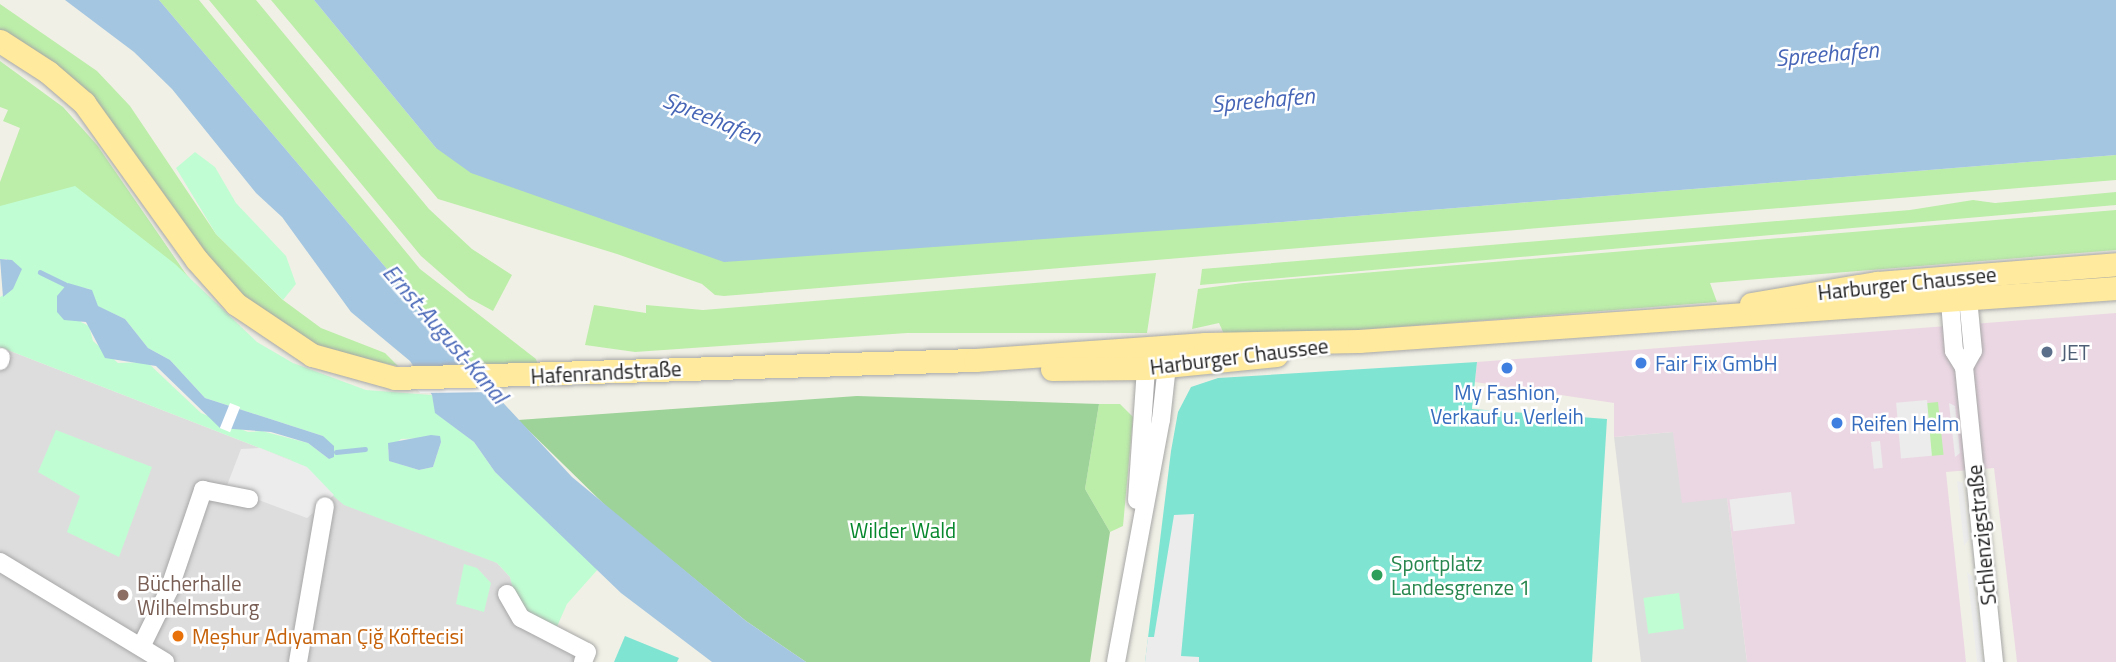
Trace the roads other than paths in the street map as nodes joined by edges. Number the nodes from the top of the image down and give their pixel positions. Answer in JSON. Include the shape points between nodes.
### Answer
{"nodes":[{"id":1,"x":0,"y":41,"type":"edge"},
{"id":2,"x":2116,"y":264,"type":"edge"},
{"id":3,"x":1955,"y":276,"type":"junction"},
{"id":4,"x":2116,"y":288,"type":"edge"},
{"id":5,"x":1959,"y":301,"type":"junction"},
{"id":6,"x":1700,"y":315,"type":"junction"},
{"id":7,"x":975,"y":360,"type":"junction"},
{"id":8,"x":1157,"y":360,"type":"junction"},
{"id":9,"x":1119,"y":369,"type":"joint"},
{"id":10,"x":249,"y":499,"type":"dead end"},
{"id":11,"x":325,"y":506,"type":"dead end"},
{"id":12,"x":0,"y":562,"type":"edge"},
{"id":13,"x":507,"y":594,"type":"dead end"},
{"id":14,"x":141,"y":647,"type":"junction"},
{"id":15,"x":165,"y":662,"type":"edge"},
{"id":16,"x":298,"y":662,"type":"edge"},
{"id":17,"x":583,"y":662,"type":"edge"},
{"id":18,"x":1116,"y":662,"type":"edge"},
{"id":19,"x":1994,"y":662,"type":"edge"}],
"edges":[{"from":1,"to":7,"type":"main road","name":"Hafenrandstraße","via":[[48,72],[84,103],[207,273],[254,320],[295,347],[331,363],[409,379],[485,379],[884,359]]},
{"from":2,"to":3,"type":"main road","name":"Harburger Chaussee"},
{"from":3,"to":5,"type":"street","name":"Schlenzigstraße"},
{"from":3,"to":6,"type":"main road","name":"Harburger Chaussee","via":[[1819,291]]},
{"from":4,"to":5,"type":"main road","name":"Harburger Chaussee"},
{"from":5,"to":6,"type":"main road","name":"Harburger Chaussee","via":[[1795,314]]},
{"from":5,"to":19,"type":"street","name":"Schlenzigstraße","via":[[1954,351],[1964,367]]},
{"from":6,"to":8,"type":"main road","name":"Harburger Chaussee"},
{"from":7,"to":8,"type":"main road","name":"Hafenrandstraße"},
{"from":7,"to":9,"type":"main road","name":"Hafenrandstraße","via":[[1028,369]]},
{"from":8,"to":9,"type":"main road","name":"Harburger Chaussee"},
{"from":8,"to":18,"type":"street","via":[[1136,490],[1138,527]]},
{"from":10,"to":14,"type":"street","via":[[203,490],[169,590]]},
{"from":11,"to":16,"type":"street"},
{"from":12,"to":14,"type":"street"},
{"from":13,"to":17,"type":"street","via":[[520,618],[587,652]]},
{"from":14,"to":15,"type":"street"}]}
